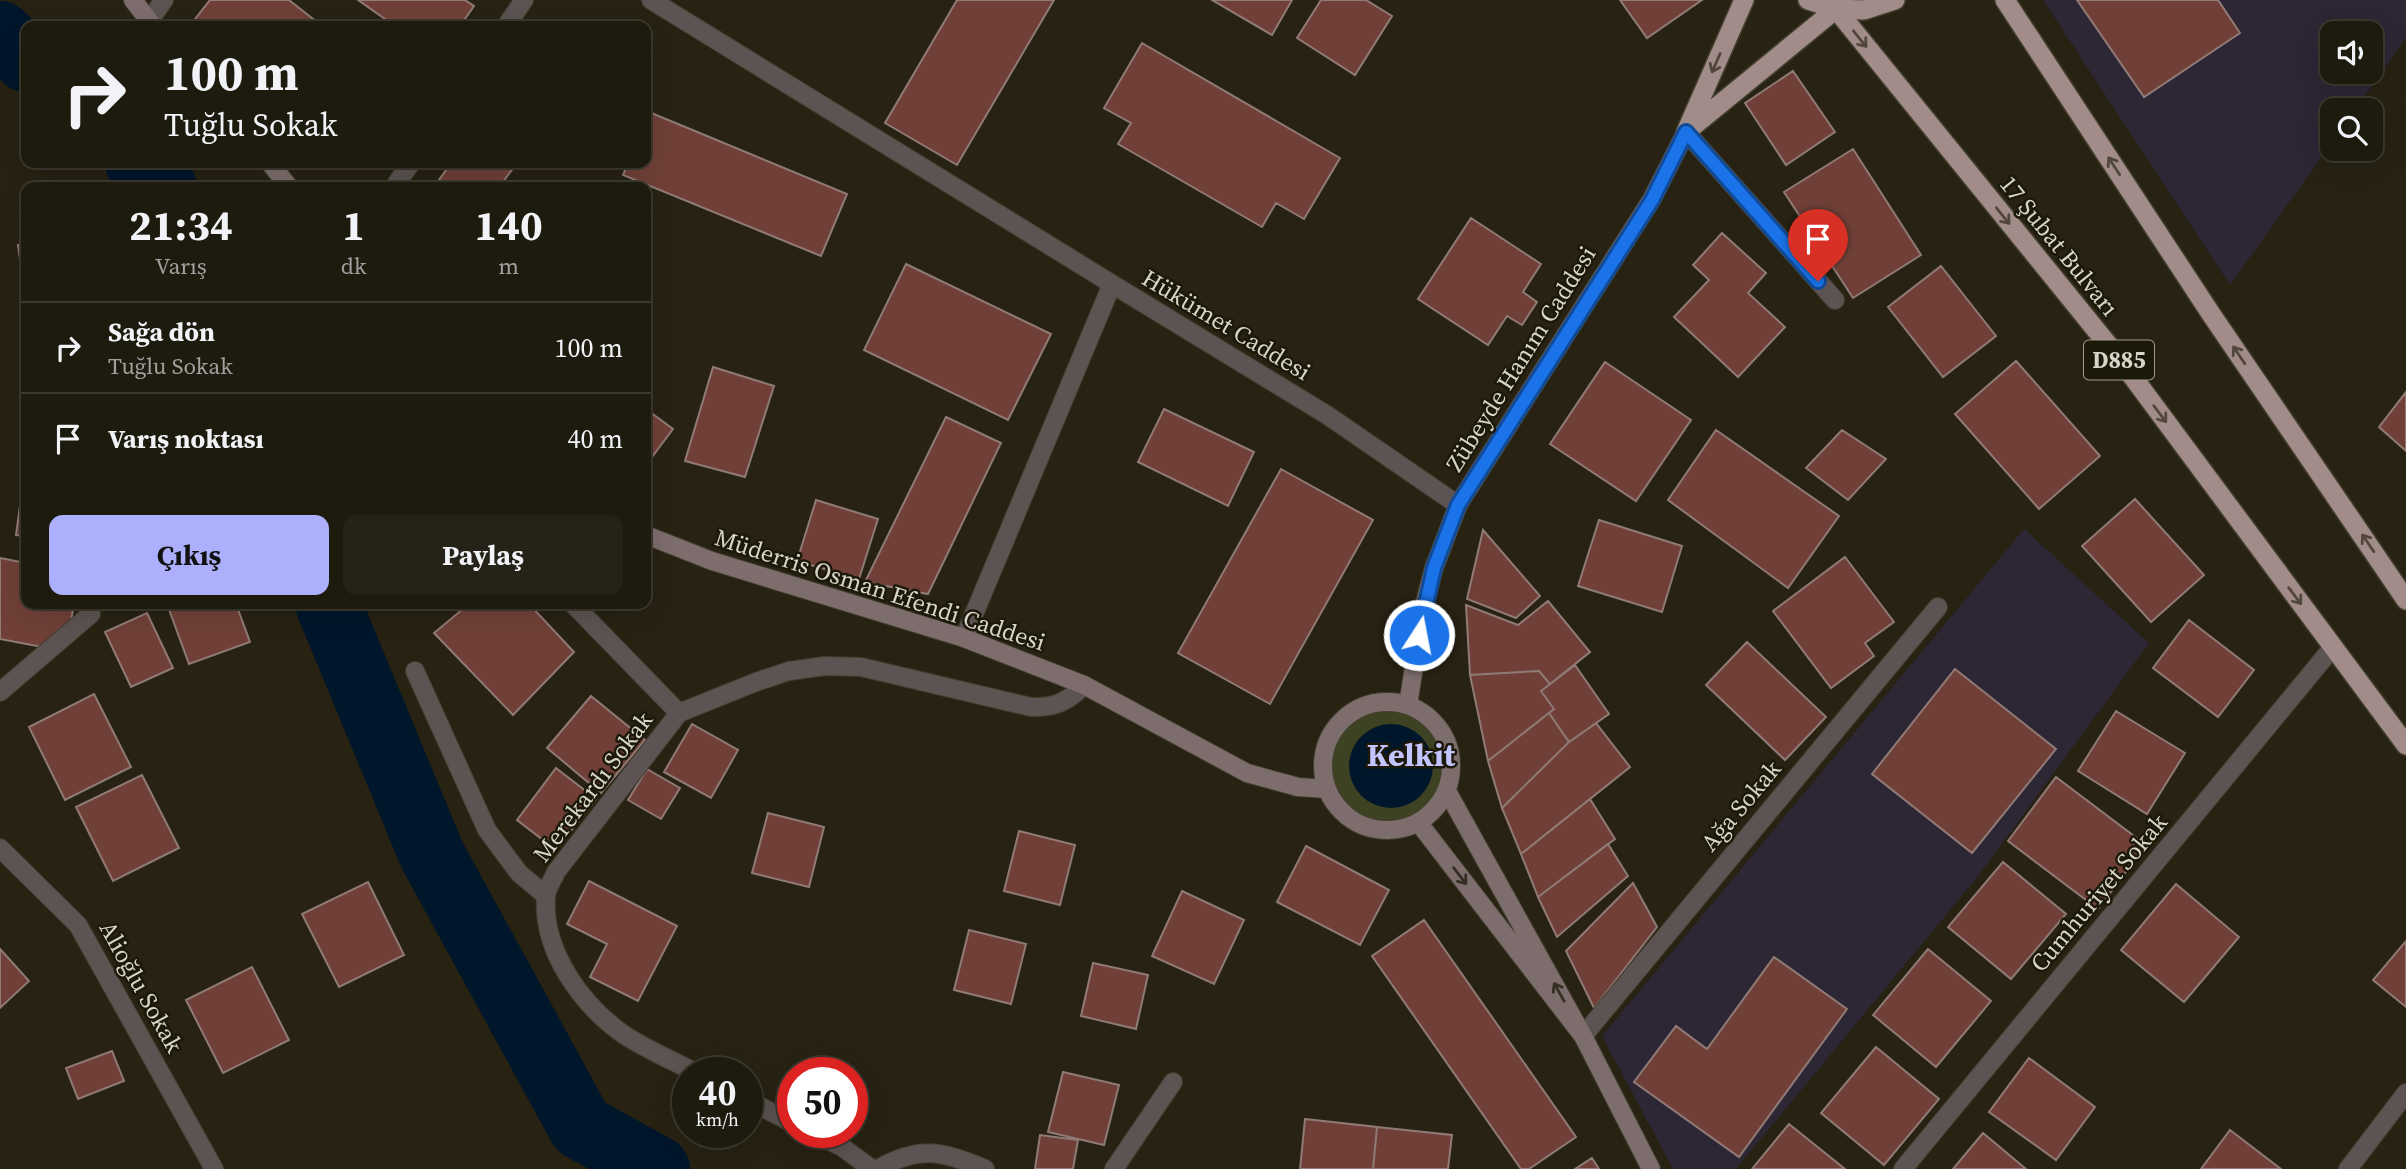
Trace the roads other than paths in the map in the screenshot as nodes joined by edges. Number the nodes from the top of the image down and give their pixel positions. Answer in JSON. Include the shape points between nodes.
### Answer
{"nodes":[{"id":1,"x":133,"y":0,"type":"edge"},
{"id":2,"x":164,"y":0,"type":"edge"},
{"id":3,"x":524,"y":0,"type":"edge"},
{"id":4,"x":651,"y":0,"type":"edge"},
{"id":5,"x":1744,"y":0,"type":"edge"},
{"id":6,"x":1808,"y":0,"type":"edge"},
{"id":7,"x":1895,"y":0,"type":"edge"},
{"id":8,"x":2005,"y":0,"type":"edge"},
{"id":9,"x":1836,"y":9,"type":"junction"},
{"id":10,"x":149,"y":21,"type":"edge"},
{"id":11,"x":153,"y":21,"type":"edge"},
{"id":12,"x":509,"y":21,"type":"edge"},
{"id":13,"x":1686,"y":132,"type":"junction"},
{"id":14,"x":274,"y":168,"type":"edge"},
{"id":15,"x":285,"y":182,"type":"edge"},
{"id":16,"x":1112,"y":284,"type":"junction"},
{"id":17,"x":1835,"y":300,"type":"dead end"},
{"id":18,"x":1458,"y":505,"type":"junction"},
{"id":19,"x":651,"y":537,"type":"edge"},
{"id":20,"x":2403,"y":589,"type":"edge"},
{"id":21,"x":578,"y":609,"type":"edge"},
{"id":22,"x":1943,"y":613,"type":"dead end"},
{"id":23,"x":91,"y":614,"type":"dead end"},
{"id":24,"x":964,"y":638,"type":"junction"},
{"id":25,"x":2333,"y":647,"type":"junction"},
{"id":26,"x":415,"y":671,"type":"dead end"},
{"id":27,"x":1084,"y":685,"type":"junction"},
{"id":28,"x":0,"y":692,"type":"edge"},
{"id":29,"x":1408,"y":705,"type":"junction"},
{"id":30,"x":679,"y":713,"type":"junction"},
{"id":31,"x":2406,"y":745,"type":"edge"},
{"id":32,"x":1327,"y":789,"type":"junction"},
{"id":33,"x":1447,"y":791,"type":"junction"},
{"id":34,"x":1418,"y":822,"type":"junction"},
{"id":35,"x":0,"y":848,"type":"edge"},
{"id":36,"x":545,"y":895,"type":"junction"},
{"id":37,"x":1583,"y":1036,"type":"junction"},
{"id":38,"x":672,"y":1060,"type":"edge"},
{"id":39,"x":1173,"y":1082,"type":"dead end"},
{"id":40,"x":2406,"y":1093,"type":"edge"},
{"id":41,"x":843,"y":1148,"type":"edge"},
{"id":42,"x":214,"y":1169,"type":"edge"},
{"id":43,"x":872,"y":1169,"type":"edge"},
{"id":44,"x":878,"y":1169,"type":"edge"},
{"id":45,"x":985,"y":1169,"type":"edge"},
{"id":46,"x":1114,"y":1169,"type":"edge"},
{"id":47,"x":1651,"y":1169,"type":"edge"},
{"id":48,"x":1903,"y":1169,"type":"edge"},
{"id":49,"x":2348,"y":1169,"type":"edge"}],
"edges":[{"from":1,"to":10,"type":"main road"},
{"from":2,"to":11,"type":"street"},
{"from":3,"to":12,"type":"street"},
{"from":4,"to":16,"type":"street"},
{"from":5,"to":13,"type":"highway","name":"Zübeyde Hanım Caddesi","one_way":true},
{"from":6,"to":9,"type":"highway"},
{"from":7,"to":9,"type":"highway","via":[[1864,10]]},
{"from":20,"to":8,"type":"highway","one_way":true,"via":[[2211,314]]},
{"from":9,"to":13,"type":"highway","name":"Zübeyde Hanım Caddesi"},
{"from":9,"to":25,"type":"highway","name":"17 Şubat Bulvarı","number":"D885","one_way":true,"via":[[2118,357]]},
{"from":13,"to":17,"type":"street"},
{"from":13,"to":18,"type":"main road","name":"Zübeyde Hanım Caddesi","via":[[1652,200]]},
{"from":14,"to":15,"type":"main road"},
{"from":16,"to":18,"type":"street","name":"Hükümet Caddesi","via":[[1327,415]]},
{"from":16,"to":24,"type":"street","name":"Hükümet Caddesi"},
{"from":18,"to":29,"type":"main road","name":"Zübeyde Hanım Caddesi","via":[[1423,610]]},
{"from":19,"to":24,"type":"main road","name":"Müderris Osman Efendi Caddesi","via":[[712,561]]},
{"from":21,"to":30,"type":"street"},
{"from":22,"to":37,"type":"street","name":"Ağa Sokak"},
{"from":23,"to":28,"type":"street"},
{"from":24,"to":27,"type":"main road","name":"Müderris Osman Efendi Caddesi"},
{"from":25,"to":31,"type":"highway","name":"17 Şubat Bulvarı","number":"D885"},
{"from":25,"to":48,"type":"street","name":"Cumhuriyet Sokak"},
{"from":26,"to":36,"type":"street","via":[[487,830],[519,873]]},
{"from":27,"to":30,"type":"street","via":[[1061,704],[1031,707],[861,667],[825,666],[789,671]]},
{"from":27,"to":32,"type":"main road","name":"Müderris Osman Efendi Caddesi","via":[[1247,773],[1298,787]]},
{"from":29,"to":32,"type":"main road","via":[[1388,701],[1348,714],[1325,748]]},
{"from":29,"to":33,"type":"main road","via":[[1441,730],[1452,769]]},
{"from":30,"to":36,"type":"street","name":"Merekardı Sokak","via":[[556,872]]},
{"from":32,"to":34,"type":"main road","via":[[1355,822],[1375,829],[1397,829]]},
{"from":33,"to":34,"type":"main road","via":[[1435,809]]},
{"from":37,"to":33,"type":"main road","one_way":true},
{"from":34,"to":37,"type":"main road","one_way":true},
{"from":35,"to":42,"type":"street","name":"Alioğlu Sokak","via":[[78,925]]},
{"from":36,"to":38,"type":"street","name":"Merekardı Sokak","via":[[549,934],[567,975],[592,1007],[624,1035]]},
{"from":37,"to":47,"type":"main road"},
{"from":39,"to":46,"type":"street"},
{"from":40,"to":49,"type":"street"},
{"from":41,"to":43,"type":"street"},
{"from":44,"to":45,"type":"street","via":[[898,1157],[931,1153]]}]}
